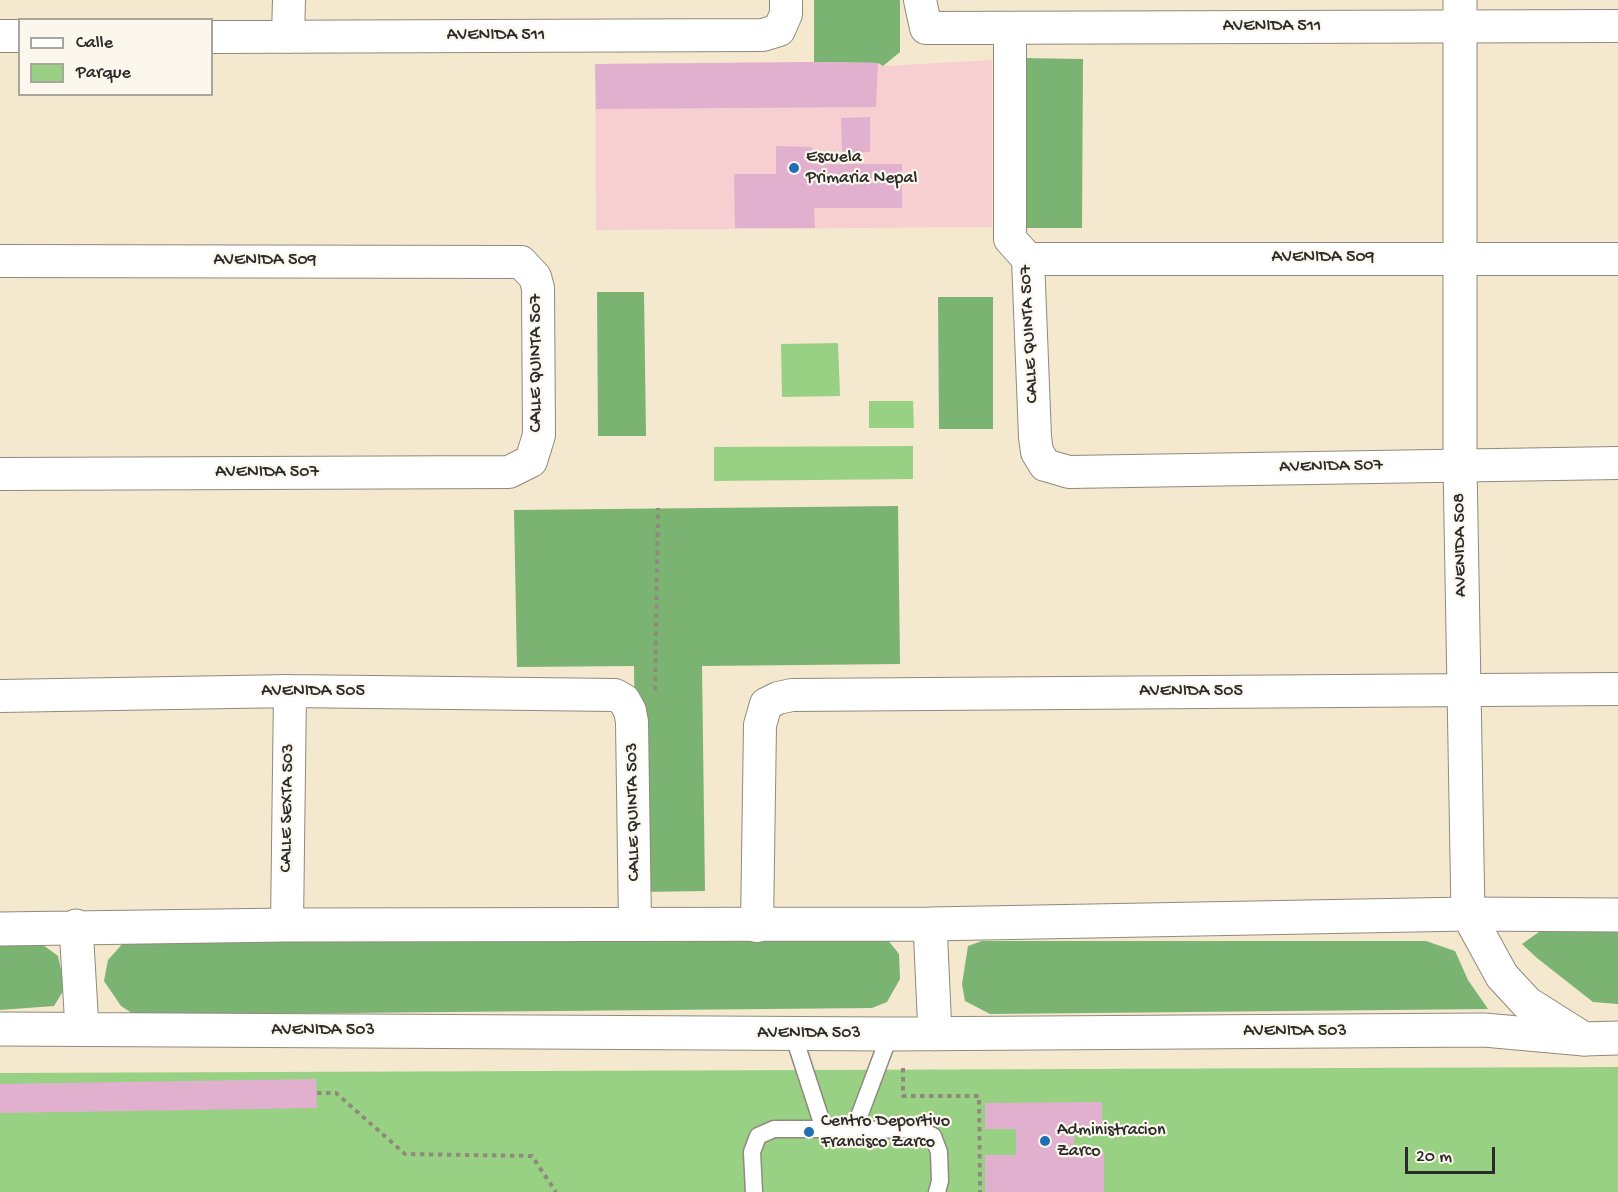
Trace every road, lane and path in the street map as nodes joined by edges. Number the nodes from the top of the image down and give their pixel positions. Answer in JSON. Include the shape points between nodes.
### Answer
{"nodes":[{"id":1,"x":289,"y":0,"type":"edge"},
{"id":2,"x":786,"y":0,"type":"edge"},
{"id":3,"x":1460,"y":13,"type":"edge"},
{"id":4,"x":923,"y":14,"type":"edge"},
{"id":5,"x":1618,"y":26,"type":"edge"},
{"id":6,"x":1010,"y":28,"type":"junction"},
{"id":7,"x":0,"y":36,"type":"edge"},
{"id":8,"x":18,"y":36,"type":"edge"},
{"id":9,"x":213,"y":37,"type":"edge"},
{"id":10,"x":288,"y":37,"type":"junction"},
{"id":11,"x":1460,"y":257,"type":"junction"},
{"id":12,"x":1618,"y":259,"type":"edge"},
{"id":13,"x":1029,"y":260,"type":"junction"},
{"id":14,"x":0,"y":261,"type":"edge"},
{"id":15,"x":528,"y":267,"type":"joint"},
{"id":16,"x":531,"y":460,"type":"joint"},
{"id":17,"x":1618,"y":463,"type":"edge"},
{"id":18,"x":1460,"y":464,"type":"junction"},
{"id":19,"x":1045,"y":465,"type":"joint"},
{"id":20,"x":0,"y":474,"type":"edge"},
{"id":21,"x":658,"y":508,"type":"dead end"},
{"id":22,"x":1618,"y":689,"type":"edge"},
{"id":23,"x":1463,"y":690,"type":"junction"},
{"id":24,"x":290,"y":691,"type":"junction"},
{"id":25,"x":0,"y":696,"type":"edge"},
{"id":26,"x":627,"y":706,"type":"junction"},
{"id":27,"x":1468,"y":914,"type":"junction"},
{"id":28,"x":1618,"y":915,"type":"edge"},
{"id":29,"x":930,"y":924,"type":"junction"},
{"id":30,"x":287,"y":925,"type":"junction"},
{"id":31,"x":635,"y":925,"type":"junction"},
{"id":32,"x":76,"y":926,"type":"junction"},
{"id":33,"x":757,"y":926,"type":"junction"},
{"id":34,"x":0,"y":928,"type":"edge"},
{"id":35,"x":0,"y":1029,"type":"edge"},
{"id":36,"x":82,"y":1029,"type":"junction"},
{"id":37,"x":793,"y":1034,"type":"junction"},
{"id":38,"x":935,"y":1034,"type":"junction"},
{"id":39,"x":1618,"y":1038,"type":"edge"},
{"id":40,"x":1584,"y":1039,"type":"junction"},
{"id":41,"x":897,"y":1048,"type":"junction"},
{"id":42,"x":317,"y":1093,"type":"dead end"},
{"id":43,"x":824,"y":1129,"type":"junction"},
{"id":44,"x":854,"y":1130,"type":"junction"},
{"id":45,"x":556,"y":1192,"type":"edge"},
{"id":46,"x":754,"y":1192,"type":"edge"},
{"id":47,"x":937,"y":1192,"type":"edge"},
{"id":48,"x":980,"y":1192,"type":"edge"}],
"edges":[{"from":1,"to":10,"type":"street"},
{"from":2,"to":10,"type":"street","name":"AVENIDA 511","via":[[786,14],[779,30],[763,35]]},
{"from":3,"to":5,"type":"street","name":"AVENIDA 511"},
{"from":3,"to":6,"type":"street","name":"AVENIDA 511"},
{"from":3,"to":11,"type":"street","name":"AVENIDA 508"},
{"from":4,"to":6,"type":"street","name":"AVENIDA 511"},
{"from":6,"to":13,"type":"street","name":"CALLE QUINTA 507","via":[[1010,239]]},
{"from":7,"to":8,"type":"street"},
{"from":9,"to":10,"type":"street","name":"AVENIDA 511"},
{"from":11,"to":12,"type":"street","name":"AVENIDA 509"},
{"from":11,"to":13,"type":"street","name":"AVENIDA 509"},
{"from":11,"to":18,"type":"street","name":"AVENIDA 508"},
{"from":13,"to":19,"type":"street","name":"CALLE QUINTA 507","via":[[1035,437]]},
{"from":14,"to":15,"type":"street","name":"AVENIDA 509","via":[[512,261]]},
{"from":15,"to":16,"type":"street","name":"CALLE QUINTA 507","via":[[538,288],[539,435]]},
{"from":16,"to":20,"type":"street","name":"AVENIDA 507","via":[[509,472]]},
{"from":17,"to":18,"type":"street","name":"AVENIDA 507"},
{"from":18,"to":19,"type":"street","name":"AVENIDA 507","via":[[1069,472]]},
{"from":18,"to":23,"type":"street","name":"AVENIDA 508"},
{"from":21,"to":26,"type":"path","via":[[654,701],[647,710]]},
{"from":22,"to":23,"type":"street","name":"AVENIDA 505"},
{"from":23,"to":27,"type":"street","name":"AVENIDA 508"},
{"from":23,"to":33,"type":"street","name":"AVENIDA 505","via":[[792,695],[766,704],[760,725]]},
{"from":24,"to":25,"type":"street","name":"AVENIDA 505"},
{"from":24,"to":26,"type":"street","name":"AVENIDA 505","via":[[605,694],[615,695]]},
{"from":24,"to":30,"type":"street","name":"CALLE SEXTA 503"},
{"from":26,"to":31,"type":"street","name":"CALLE QUINTA 503"},
{"from":27,"to":28,"type":"street"},
{"from":27,"to":29,"type":"street"},
{"from":27,"to":40,"type":"street","name":"AVENIDA 508","via":[[1502,976],[1527,1003]]},
{"from":29,"to":33,"type":"street"},
{"from":29,"to":38,"type":"street"},
{"from":30,"to":31,"type":"street"},
{"from":30,"to":32,"type":"street"},
{"from":31,"to":33,"type":"street"},
{"from":32,"to":34,"type":"street"},
{"from":32,"to":36,"type":"street"},
{"from":35,"to":36,"type":"street","name":"AVENIDA 503"},
{"from":36,"to":37,"type":"street","name":"AVENIDA 503"},
{"from":37,"to":41,"type":"street","name":"AVENIDA 503"},
{"from":37,"to":43,"type":"lane"},
{"from":38,"to":40,"type":"street","name":"AVENIDA 503","via":[[1484,1030]]},
{"from":38,"to":41,"type":"street","name":"AVENIDA 503"},
{"from":39,"to":40,"type":"street","name":"AVENIDA 503"},
{"from":41,"to":44,"type":"lane"},
{"from":41,"to":48,"type":"path","via":[[903,1096],[979,1096]]},
{"from":42,"to":45,"type":"path","via":[[336,1093],[405,1154],[532,1156]]},
{"from":43,"to":44,"type":"lane"},
{"from":43,"to":46,"type":"lane","via":[[774,1129],[758,1136],[752,1152]]},
{"from":44,"to":47,"type":"lane","via":[[917,1129],[933,1136],[939,1152]]}]}
